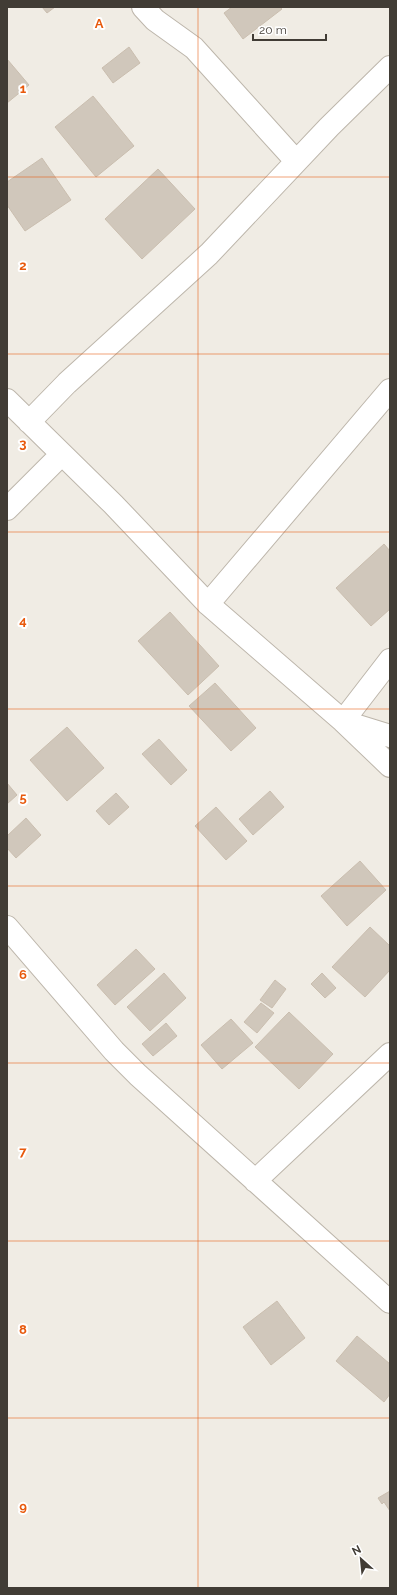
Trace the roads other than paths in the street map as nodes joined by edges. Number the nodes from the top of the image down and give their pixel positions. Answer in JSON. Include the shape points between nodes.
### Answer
{"nodes":[{"id":1,"x":143,"y":7,"type":"edge"},
{"id":2,"x":390,"y":68,"type":"edge"},
{"id":3,"x":296,"y":161,"type":"junction"},
{"id":4,"x":390,"y":390,"type":"edge"},
{"id":5,"x":7,"y":400,"type":"edge"},
{"id":6,"x":29,"y":422,"type":"junction"},
{"id":7,"x":62,"y":454,"type":"junction"},
{"id":8,"x":7,"y":509,"type":"edge"},
{"id":9,"x":208,"y":604,"type":"junction"},
{"id":10,"x":390,"y":660,"type":"edge"},
{"id":11,"x":343,"y":721,"type":"junction"},
{"id":12,"x":390,"y":736,"type":"edge"},
{"id":13,"x":390,"y":766,"type":"edge"},
{"id":14,"x":7,"y":927,"type":"edge"},
{"id":15,"x":390,"y":1054,"type":"edge"},
{"id":16,"x":255,"y":1181,"type":"junction"},
{"id":17,"x":390,"y":1302,"type":"edge"}],
"edges":[{"from":1,"to":3,"type":"street","via":[[155,20],[194,48]]},
{"from":2,"to":3,"type":"street"},
{"from":3,"to":6,"type":"street","via":[[209,254],[67,383]]},
{"from":4,"to":9,"type":"street"},
{"from":5,"to":6,"type":"street"},
{"from":6,"to":7,"type":"street"},
{"from":7,"to":8,"type":"street"},
{"from":7,"to":9,"type":"street"},
{"from":9,"to":11,"type":"street"},
{"from":10,"to":11,"type":"street"},
{"from":11,"to":12,"type":"street"},
{"from":11,"to":13,"type":"street"},
{"from":14,"to":16,"type":"street","via":[[114,1051]]},
{"from":15,"to":16,"type":"street"},
{"from":16,"to":17,"type":"street"}]}
